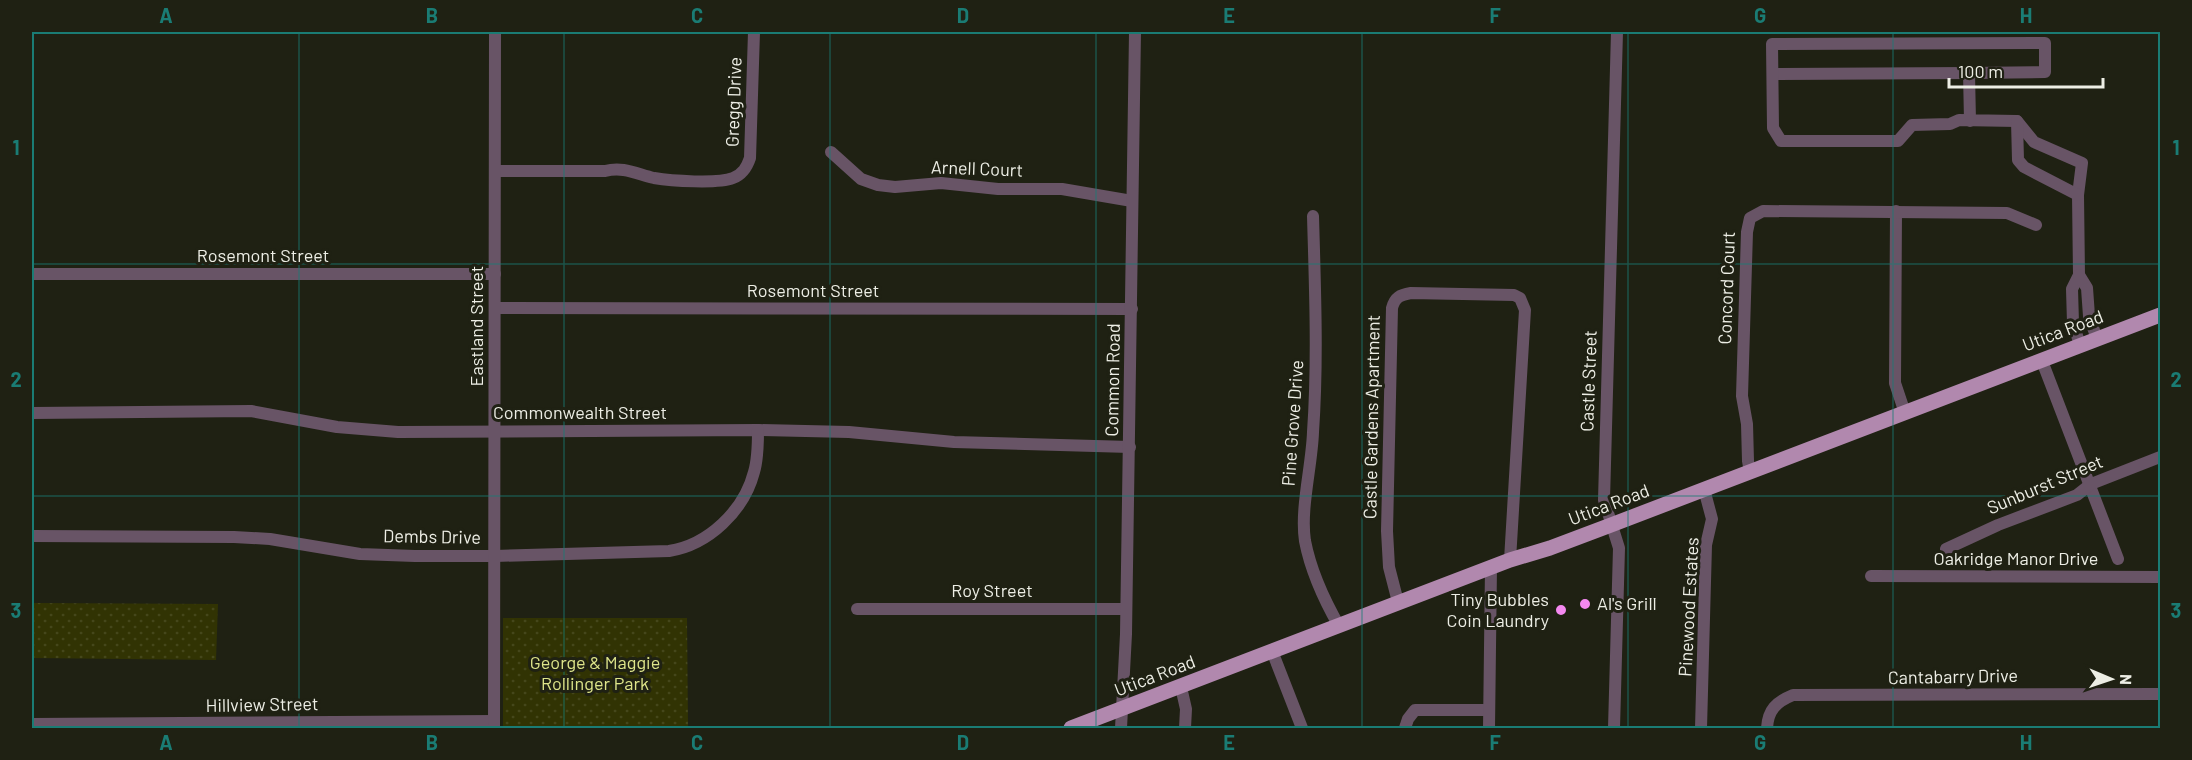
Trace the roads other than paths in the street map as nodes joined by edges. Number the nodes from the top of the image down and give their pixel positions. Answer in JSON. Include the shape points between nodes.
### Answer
{"nodes":[{"id":1,"x":495,"y":32,"type":"edge"},
{"id":2,"x":754,"y":32,"type":"edge"},
{"id":3,"x":1135,"y":32,"type":"edge"},
{"id":4,"x":1617,"y":32,"type":"edge"},
{"id":5,"x":1969,"y":73,"type":"junction"},
{"id":6,"x":1773,"y":74,"type":"junction"},
{"id":7,"x":1970,"y":121,"type":"junction"},
{"id":8,"x":2017,"y":121,"type":"junction"},
{"id":9,"x":831,"y":152,"type":"dead end"},
{"id":10,"x":495,"y":171,"type":"junction"},
{"id":11,"x":2078,"y":195,"type":"junction"},
{"id":12,"x":1132,"y":201,"type":"junction"},
{"id":13,"x":1896,"y":211,"type":"junction"},
{"id":14,"x":1313,"y":216,"type":"dead end"},
{"id":15,"x":2036,"y":225,"type":"dead end"},
{"id":16,"x":32,"y":274,"type":"edge"},
{"id":17,"x":495,"y":274,"type":"junction"},
{"id":18,"x":2079,"y":275,"type":"junction"},
{"id":19,"x":495,"y":308,"type":"junction"},
{"id":20,"x":1132,"y":309,"type":"junction"},
{"id":21,"x":2160,"y":315,"type":"edge"},
{"id":22,"x":2097,"y":339,"type":"junction"},
{"id":23,"x":2080,"y":345,"type":"junction"},
{"id":24,"x":2042,"y":360,"type":"junction"},
{"id":25,"x":32,"y":413,"type":"edge"},
{"id":26,"x":1905,"y":413,"type":"junction"},
{"id":27,"x":758,"y":430,"type":"junction"},
{"id":28,"x":495,"y":432,"type":"junction"},
{"id":29,"x":1130,"y":447,"type":"junction"},
{"id":30,"x":2160,"y":457,"type":"edge"},
{"id":31,"x":1750,"y":471,"type":"junction"},
{"id":32,"x":2091,"y":484,"type":"junction"},
{"id":33,"x":1704,"y":489,"type":"junction"},
{"id":34,"x":1611,"y":525,"type":"junction"},
{"id":35,"x":32,"y":536,"type":"edge"},
{"id":36,"x":1946,"y":549,"type":"dead end"},
{"id":37,"x":495,"y":556,"type":"junction"},
{"id":38,"x":2118,"y":559,"type":"dead end"},
{"id":39,"x":1510,"y":560,"type":"junction"},
{"id":40,"x":1491,"y":567,"type":"junction"},
{"id":41,"x":1871,"y":576,"type":"dead end"},
{"id":42,"x":2160,"y":577,"type":"edge"},
{"id":43,"x":1398,"y":602,"type":"junction"},
{"id":44,"x":857,"y":609,"type":"dead end"},
{"id":45,"x":1126,"y":609,"type":"junction"},
{"id":46,"x":1339,"y":626,"type":"junction"},
{"id":47,"x":1272,"y":651,"type":"junction"},
{"id":48,"x":1181,"y":687,"type":"junction"},
{"id":49,"x":2160,"y":694,"type":"edge"},
{"id":50,"x":1121,"y":710,"type":"junction"},
{"id":51,"x":1489,"y":710,"type":"junction"},
{"id":52,"x":32,"y":724,"type":"edge"},
{"id":53,"x":494,"y":725,"type":"edge"},
{"id":54,"x":180,"y":726,"type":"edge"},
{"id":55,"x":1071,"y":729,"type":"edge"},
{"id":56,"x":1121,"y":729,"type":"edge"},
{"id":57,"x":1185,"y":729,"type":"edge"},
{"id":58,"x":1302,"y":729,"type":"edge"},
{"id":59,"x":1405,"y":729,"type":"edge"},
{"id":60,"x":1489,"y":729,"type":"edge"},
{"id":61,"x":1614,"y":729,"type":"edge"},
{"id":62,"x":1701,"y":729,"type":"edge"},
{"id":63,"x":1767,"y":729,"type":"edge"}],
"edges":[{"from":1,"to":10,"type":"street","name":"Eastland Street"},
{"from":2,"to":10,"type":"street","name":"Gregg Drive","via":[[750,158],[735,178],[670,180],[616,168]]},
{"from":3,"to":12,"type":"street","name":"Common Road"},
{"from":4,"to":34,"type":"street","name":"Castle Street","via":[[1604,500]]},
{"from":5,"to":6,"type":"street"},
{"from":5,"to":6,"type":"street","via":[[2045,72],[2045,43],[1772,44]]},
{"from":5,"to":7,"type":"street"},
{"from":6,"to":7,"type":"street","via":[[1773,128],[1781,141],[1898,141],[1912,124]]},
{"from":7,"to":8,"type":"street"},
{"from":8,"to":11,"type":"street","via":[[2018,160],[2024,167]]},
{"from":8,"to":11,"type":"street","via":[[2034,142],[2082,163]]},
{"from":9,"to":12,"type":"street","name":"Arnell Court","via":[[861,178],[878,185],[941,183],[998,189],[1062,189]]},
{"from":10,"to":17,"type":"street","name":"Eastland Street"},
{"from":11,"to":18,"type":"street"},
{"from":12,"to":20,"type":"street","name":"Common Road"},
{"from":13,"to":15,"type":"street","name":"Concord Court","via":[[2007,213]]},
{"from":13,"to":26,"type":"street","via":[[1895,383]]},
{"from":13,"to":31,"type":"street","name":"Concord Court","via":[[1763,211],[1750,218],[1742,396]]},
{"from":14,"to":46,"type":"street","name":"Pine Grove Drive","via":[[1317,325],[1305,539],[1313,574]]},
{"from":16,"to":17,"type":"street","name":"Rosemont Street"},
{"from":17,"to":19,"type":"street","name":"Eastland Street"},
{"from":18,"to":22,"type":"street","via":[[2088,288],[2089,316]]},
{"from":18,"to":23,"type":"street","via":[[2072,289],[2073,323]]},
{"from":19,"to":20,"type":"street","name":"Rosemont Street"},
{"from":19,"to":28,"type":"street","name":"Eastland Street"},
{"from":20,"to":29,"type":"street","name":"Common Road"},
{"from":21,"to":22,"type":"main road","name":"Utica Road"},
{"from":22,"to":23,"type":"main road","name":"Utica Road"},
{"from":23,"to":24,"type":"main road","name":"Utica Road"},
{"from":24,"to":26,"type":"main road","name":"Utica Road"},
{"from":24,"to":32,"type":"street"},
{"from":25,"to":28,"type":"street","name":"Commonwealth Street","via":[[251,411],[363,430]]},
{"from":26,"to":31,"type":"main road","name":"Utica Road"},
{"from":27,"to":28,"type":"street","name":"Commonwealth Street"},
{"from":27,"to":29,"type":"street","name":"Commonwealth Street","via":[[849,432],[954,442]]},
{"from":27,"to":37,"type":"street","name":"Dembs Drive","via":[[754,473],[741,500],[727,519],[693,544],[655,552]]},
{"from":28,"to":37,"type":"street","name":"Eastland Street"},
{"from":29,"to":45,"type":"street","name":"Common Road"},
{"from":30,"to":32,"type":"street","name":"Sunburst Street"},
{"from":31,"to":33,"type":"main road","name":"Utica Road"},
{"from":32,"to":36,"type":"street","name":"Sunburst Street","via":[[2077,495]]},
{"from":32,"to":38,"type":"street"},
{"from":33,"to":34,"type":"main road","name":"Utica Road"},
{"from":33,"to":62,"type":"street","name":"Pinewood Estates","via":[[1713,524],[1706,545]]},
{"from":34,"to":39,"type":"main road","name":"Utica Road"},
{"from":34,"to":61,"type":"street","name":"Castle Street","via":[[1619,548]]},
{"from":35,"to":37,"type":"street","name":"Dembs Drive","via":[[234,537],[360,554]]},
{"from":37,"to":53,"type":"street","name":"Eastland Street"},
{"from":39,"to":40,"type":"main road","name":"Utica Road"},
{"from":39,"to":43,"type":"street","name":"Castle Gardens Apartment","via":[[1523,303],[1514,295],[1400,295],[1392,308],[1388,531],[1389,567]]},
{"from":40,"to":43,"type":"main road","name":"Utica Road"},
{"from":40,"to":51,"type":"street"},
{"from":41,"to":42,"type":"street","name":"Oakridge Manor Drive"},
{"from":43,"to":46,"type":"main road","name":"Utica Road"},
{"from":44,"to":45,"type":"street","name":"Roy Street"},
{"from":45,"to":50,"type":"street","name":"Common Road"},
{"from":46,"to":47,"type":"main road","name":"Utica Road"},
{"from":47,"to":48,"type":"main road","name":"Utica Road"},
{"from":47,"to":58,"type":"street"},
{"from":48,"to":50,"type":"main road","name":"Utica Road"},
{"from":48,"to":57,"type":"street"},
{"from":49,"to":63,"type":"street","name":"Cantabarry Drive","via":[[1793,695],[1780,700],[1771,710]]},
{"from":50,"to":55,"type":"main road","name":"Utica Road"},
{"from":50,"to":56,"type":"street","name":"Common Road"},
{"from":51,"to":59,"type":"street","via":[[1415,710]]},
{"from":51,"to":60,"type":"street"},
{"from":52,"to":54,"type":"street","name":"Hillview Street"},
{"from":53,"to":54,"type":"street","name":"Hillview Street"}]}
